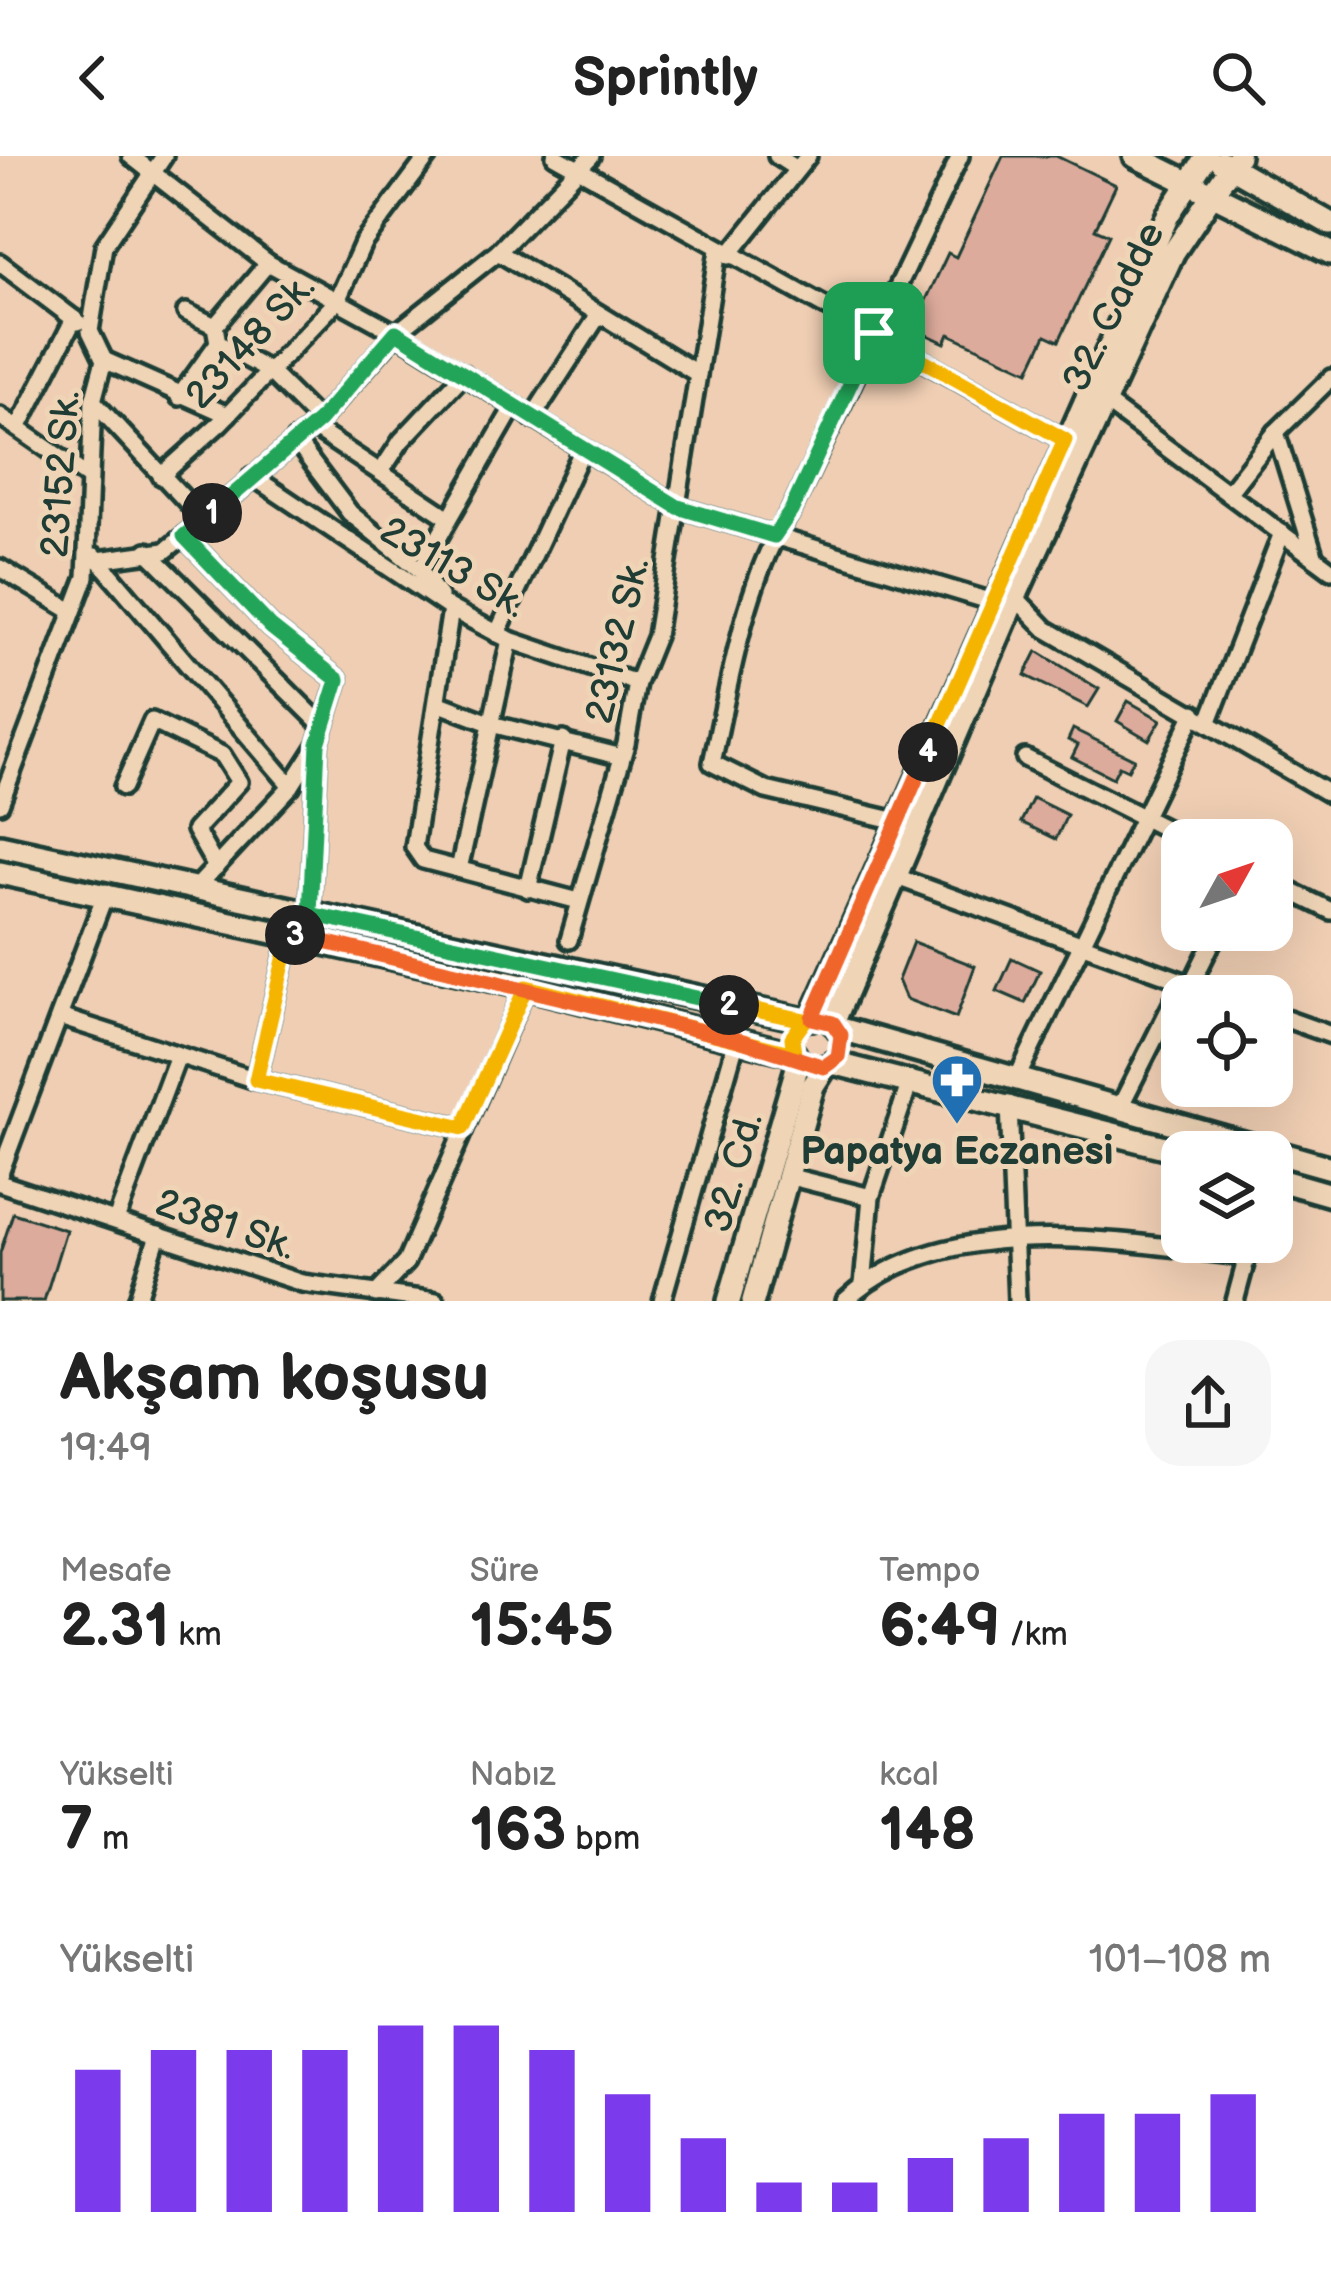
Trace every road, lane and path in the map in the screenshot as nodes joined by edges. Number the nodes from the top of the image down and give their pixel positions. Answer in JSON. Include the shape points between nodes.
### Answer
{"nodes":[{"id":1,"x":130,"y":156,"type":"edge"},
{"id":2,"x":164,"y":156,"type":"edge"},
{"id":3,"x":428,"y":156,"type":"edge"},
{"id":4,"x":555,"y":156,"type":"edge"},
{"id":5,"x":591,"y":156,"type":"edge"},
{"id":6,"x":777,"y":156,"type":"edge"},
{"id":7,"x":960,"y":156,"type":"edge"},
{"id":8,"x":1208,"y":156,"type":"edge"},
{"id":9,"x":1149,"y":158,"type":"edge"},
{"id":10,"x":803,"y":162,"type":"edge"},
{"id":11,"x":1241,"y":162,"type":"edge"},
{"id":12,"x":580,"y":171,"type":"junction"},
{"id":13,"x":153,"y":172,"type":"junction"},
{"id":14,"x":1185,"y":180,"type":"junction"},
{"id":15,"x":1210,"y":196,"type":"junction"},
{"id":16,"x":1243,"y":209,"type":"junction"},
{"id":17,"x":1168,"y":215,"type":"junction"},
{"id":18,"x":1331,"y":226,"type":"edge"},
{"id":19,"x":1190,"y":228,"type":"junction"},
{"id":20,"x":498,"y":252,"type":"junction"},
{"id":21,"x":723,"y":253,"type":"junction"},
{"id":22,"x":1173,"y":253,"type":"junction"},
{"id":23,"x":1331,"y":253,"type":"edge"},
{"id":24,"x":0,"y":262,"type":"edge"},
{"id":25,"x":268,"y":263,"type":"junction"},
{"id":26,"x":337,"y":301,"type":"junction"},
{"id":27,"x":186,"y":312,"type":"dead end"},
{"id":28,"x":598,"y":316,"type":"junction"},
{"id":29,"x":74,"y":319,"type":"junction"},
{"id":30,"x":90,"y":331,"type":"junction"},
{"id":31,"x":396,"y":332,"type":"junction"},
{"id":32,"x":874,"y":333,"type":"junction"},
{"id":33,"x":216,"y":335,"type":"junction"},
{"id":34,"x":104,"y":360,"type":"junction"},
{"id":35,"x":269,"y":371,"type":"junction"},
{"id":36,"x":464,"y":374,"type":"junction"},
{"id":37,"x":698,"y":374,"type":"junction"},
{"id":38,"x":1328,"y":385,"type":"edge"},
{"id":39,"x":179,"y":397,"type":"junction"},
{"id":40,"x":93,"y":401,"type":"junction"},
{"id":41,"x":1105,"y":402,"type":"junction"},
{"id":42,"x":514,"y":406,"type":"junction"},
{"id":43,"x":228,"y":415,"type":"junction"},
{"id":44,"x":0,"y":416,"type":"edge"},
{"id":45,"x":532,"y":418,"type":"junction"},
{"id":46,"x":316,"y":424,"type":"junction"},
{"id":47,"x":18,"y":428,"type":"junction"},
{"id":48,"x":1276,"y":432,"type":"junction"},
{"id":49,"x":295,"y":440,"type":"junction"},
{"id":50,"x":1065,"y":440,"type":"junction"},
{"id":51,"x":583,"y":449,"type":"junction"},
{"id":52,"x":382,"y":470,"type":"junction"},
{"id":53,"x":161,"y":476,"type":"junction"},
{"id":54,"x":252,"y":476,"type":"junction"},
{"id":55,"x":88,"y":477,"type":"junction"},
{"id":56,"x":1228,"y":493,"type":"junction"},
{"id":57,"x":678,"y":507,"type":"junction"},
{"id":58,"x":448,"y":518,"type":"junction"},
{"id":59,"x":204,"y":520,"type":"junction"},
{"id":60,"x":1282,"y":533,"type":"junction"},
{"id":61,"x":184,"y":536,"type":"junction"},
{"id":62,"x":774,"y":536,"type":"junction"},
{"id":63,"x":147,"y":550,"type":"junction"},
{"id":64,"x":92,"y":554,"type":"junction"},
{"id":65,"x":1315,"y":558,"type":"junction"},
{"id":66,"x":0,"y":568,"type":"edge"},
{"id":67,"x":1331,"y":570,"type":"edge"},
{"id":68,"x":420,"y":571,"type":"junction"},
{"id":69,"x":1004,"y":599,"type":"junction"},
{"id":70,"x":446,"y":604,"type":"junction"},
{"id":71,"x":70,"y":610,"type":"junction"},
{"id":72,"x":504,"y":637,"type":"junction"},
{"id":73,"x":638,"y":683,"type":"junction"},
{"id":74,"x":440,"y":704,"type":"junction"},
{"id":75,"x":1201,"y":717,"type":"junction"},
{"id":76,"x":495,"y":725,"type":"junction"},
{"id":77,"x":323,"y":726,"type":"junction"},
{"id":78,"x":563,"y":740,"type":"junction"},
{"id":79,"x":318,"y":744,"type":"junction"},
{"id":80,"x":622,"y":757,"type":"junction"},
{"id":81,"x":1025,"y":758,"type":"dead end"},
{"id":82,"x":291,"y":785,"type":"junction"},
{"id":83,"x":123,"y":787,"type":"dead end"},
{"id":84,"x":1331,"y":794,"type":"edge"},
{"id":85,"x":0,"y":804,"type":"edge"},
{"id":86,"x":1143,"y":817,"type":"junction"},
{"id":87,"x":897,"y":820,"type":"junction"},
{"id":88,"x":1161,"y":826,"type":"edge"},
{"id":89,"x":0,"y":846,"type":"edge"},
{"id":90,"x":216,"y":867,"type":"junction"},
{"id":91,"x":459,"y":869,"type":"junction"},
{"id":92,"x":0,"y":873,"type":"edge"},
{"id":93,"x":894,"y":877,"type":"junction"},
{"id":94,"x":195,"y":889,"type":"junction"},
{"id":95,"x":528,"y":889,"type":"junction"},
{"id":96,"x":106,"y":892,"type":"junction"},
{"id":97,"x":1293,"y":892,"type":"edge"},
{"id":98,"x":579,"y":901,"type":"junction"},
{"id":99,"x":1331,"y":911,"type":"edge"},
{"id":100,"x":310,"y":914,"type":"junction"},
{"id":101,"x":290,"y":934,"type":"junction"},
{"id":102,"x":568,"y":940,"type":"dead end"},
{"id":103,"x":1079,"y":945,"type":"junction"},
{"id":104,"x":1164,"y":975,"type":"edge"},
{"id":105,"x":526,"y":987,"type":"junction"},
{"id":106,"x":60,"y":1017,"type":"junction"},
{"id":107,"x":822,"y":1022,"type":"junction"},
{"id":108,"x":1293,"y":1022,"type":"edge"},
{"id":109,"x":1161,"y":1031,"type":"edge"},
{"id":110,"x":1331,"y":1036,"type":"edge"},
{"id":111,"x":736,"y":1039,"type":"junction"},
{"id":112,"x":177,"y":1058,"type":"junction"},
{"id":113,"x":797,"y":1058,"type":"junction"},
{"id":114,"x":828,"y":1065,"type":"junction"},
{"id":115,"x":1018,"y":1076,"type":"junction"},
{"id":116,"x":911,"y":1079,"type":"junction"},
{"id":117,"x":256,"y":1080,"type":"junction"},
{"id":118,"x":1009,"y":1104,"type":"junction"},
{"id":119,"x":1120,"y":1107,"type":"junction"},
{"id":120,"x":463,"y":1128,"type":"junction"},
{"id":121,"x":1161,"y":1146,"type":"edge"},
{"id":122,"x":1331,"y":1168,"type":"edge"},
{"id":123,"x":0,"y":1173,"type":"edge"},
{"id":124,"x":787,"y":1176,"type":"junction"},
{"id":125,"x":0,"y":1183,"type":"edge"},
{"id":126,"x":1293,"y":1184,"type":"edge"},
{"id":127,"x":1331,"y":1195,"type":"edge"},
{"id":128,"x":872,"y":1197,"type":"junction"},
{"id":129,"x":116,"y":1220,"type":"junction"},
{"id":130,"x":158,"y":1235,"type":"junction"},
{"id":131,"x":1012,"y":1237,"type":"junction"},
{"id":132,"x":1161,"y":1244,"type":"edge"},
{"id":133,"x":1245,"y":1263,"type":"edge"},
{"id":134,"x":863,"y":1285,"type":"junction"},
{"id":135,"x":302,"y":1292,"type":"edge"},
{"id":136,"x":376,"y":1294,"type":"junction"},
{"id":137,"x":136,"y":1301,"type":"edge"},
{"id":138,"x":436,"y":1301,"type":"edge"},
{"id":139,"x":662,"y":1301,"type":"edge"},
{"id":140,"x":729,"y":1301,"type":"edge"},
{"id":141,"x":753,"y":1301,"type":"edge"},
{"id":142,"x":845,"y":1301,"type":"edge"},
{"id":143,"x":1017,"y":1301,"type":"edge"},
{"id":144,"x":1235,"y":1301,"type":"edge"}],
"edges":[{"from":1,"to":13,"type":"street"},
{"from":2,"to":13,"type":"street"},
{"from":3,"to":26,"type":"street","name":"23148 Sk.","via":[[363,243]]},
{"from":4,"to":12,"type":"street"},
{"from":5,"to":12,"type":"street"},
{"from":6,"to":10,"type":"street"},
{"from":7,"to":32,"type":"street"},
{"from":8,"to":11,"type":"main road"},
{"from":8,"to":14,"type":"main road","name":"32. Cadde"},
{"from":9,"to":14,"type":"main road"},
{"from":9,"to":17,"type":"main road"},
{"from":10,"to":21,"type":"street"},
{"from":11,"to":15,"type":"main road","name":"32. Cadde"},
{"from":11,"to":18,"type":"main road"},
{"from":11,"to":18,"type":"main road","via":[[1260,195],[1315,226]]},
{"from":12,"to":20,"type":"street"},
{"from":12,"to":21,"type":"street"},
{"from":13,"to":25,"type":"street"},
{"from":13,"to":30,"type":"street","via":[[104,246]]},
{"from":14,"to":15,"type":"main road"},
{"from":14,"to":17,"type":"main road","name":"32. Cadde"},
{"from":15,"to":16,"type":"main road"},
{"from":15,"to":19,"type":"main road","name":"32. Cadde"},
{"from":15,"to":22,"type":"main road","via":[[1194,204]]},
{"from":16,"to":19,"type":"main road","via":[[1208,215]]},
{"from":16,"to":23,"type":"main road"},
{"from":17,"to":50,"type":"main road","name":"32. Cadde"},
{"from":19,"to":22,"type":"main road","name":"32. Cadde"},
{"from":20,"to":28,"type":"street"},
{"from":20,"to":31,"type":"street"},
{"from":21,"to":32,"type":"street"},
{"from":21,"to":37,"type":"street","name":"23132 Sk."},
{"from":22,"to":41,"type":"main road","name":"32. Cadde"},
{"from":24,"to":29,"type":"street"},
{"from":25,"to":26,"type":"street"},
{"from":25,"to":33,"type":"street"},
{"from":26,"to":31,"type":"street"},
{"from":26,"to":35,"type":"street","name":"23148 Sk."},
{"from":27,"to":33,"type":"street"},
{"from":28,"to":37,"type":"street"},
{"from":28,"to":45,"type":"street"},
{"from":29,"to":30,"type":"street"},
{"from":29,"to":47,"type":"street"},
{"from":30,"to":34,"type":"street","name":"23152 Sk."},
{"from":31,"to":36,"type":"street"},
{"from":31,"to":46,"type":"street"},
{"from":32,"to":50,"type":"street"},
{"from":32,"to":62,"type":"street"},
{"from":33,"to":35,"type":"street"},
{"from":33,"to":39,"type":"street"},
{"from":34,"to":39,"type":"street"},
{"from":34,"to":40,"type":"street","name":"23152 Sk."},
{"from":35,"to":43,"type":"street","name":"23148 Sk."},
{"from":35,"to":46,"type":"street"},
{"from":36,"to":42,"type":"street"},
{"from":36,"to":52,"type":"street"},
{"from":37,"to":57,"type":"street","name":"23132 Sk."},
{"from":38,"to":48,"type":"street"},
{"from":39,"to":43,"type":"street"},
{"from":40,"to":53,"type":"street"},
{"from":40,"to":55,"type":"street","name":"23152 Sk."},
{"from":41,"to":56,"type":"street"},
{"from":41,"to":69,"type":"main road","name":"32. Cadde"},
{"from":42,"to":45,"type":"street"},
{"from":42,"to":58,"type":"street"},
{"from":43,"to":53,"type":"street","name":"23148 Sk."},
{"from":44,"to":47,"type":"street"},
{"from":45,"to":51,"type":"street"},
{"from":46,"to":49,"type":"street"},
{"from":46,"to":52,"type":"street"},
{"from":47,"to":55,"type":"street"},
{"from":48,"to":56,"type":"street"},
{"from":48,"to":65,"type":"street"},
{"from":49,"to":54,"type":"street"},
{"from":49,"to":68,"type":"street","via":[[350,513]]},
{"from":50,"to":69,"type":"main road","name":"32. Cadde"},
{"from":51,"to":57,"type":"street"},
{"from":51,"to":72,"type":"street"},
{"from":52,"to":58,"type":"street"},
{"from":53,"to":59,"type":"street"},
{"from":54,"to":59,"type":"street"},
{"from":54,"to":70,"type":"street","name":"23113 Sk."},
{"from":55,"to":64,"type":"street","name":"23152 Sk."},
{"from":56,"to":60,"type":"street"},
{"from":57,"to":62,"type":"street"},
{"from":57,"to":73,"type":"street","name":"23132 Sk.","via":[[656,636]]},
{"from":58,"to":68,"type":"street"},
{"from":59,"to":61,"type":"street"},
{"from":60,"to":65,"type":"street"},
{"from":60,"to":75,"type":"street"},
{"from":61,"to":63,"type":"street","via":[[165,551]]},
{"from":61,"to":77,"type":"street","via":[[271,627],[338,680]]},
{"from":62,"to":69,"type":"street"},
{"from":62,"to":87,"type":"street","via":[[712,763],[766,790]]},
{"from":63,"to":64,"type":"street"},
{"from":63,"to":77,"type":"street"},
{"from":64,"to":71,"type":"street","name":"23152 Sk."},
{"from":64,"to":82,"type":"street"},
{"from":65,"to":67,"type":"street"},
{"from":66,"to":71,"type":"street"},
{"from":68,"to":70,"type":"street"},
{"from":69,"to":75,"type":"street"},
{"from":69,"to":87,"type":"main road","name":"32. Cadde"},
{"from":69,"to":93,"type":"main road","name":"32. Cadde"},
{"from":70,"to":72,"type":"street","name":"23113 Sk."},
{"from":70,"to":74,"type":"street"},
{"from":71,"to":85,"type":"street","name":"23152 Sk."},
{"from":72,"to":73,"type":"street","name":"23113 Sk."},
{"from":72,"to":76,"type":"street"},
{"from":73,"to":80,"type":"street","name":"23132 Sk."},
{"from":74,"to":76,"type":"street"},
{"from":74,"to":91,"type":"street","via":[[414,847],[423,860]]},
{"from":75,"to":84,"type":"street"},
{"from":75,"to":86,"type":"street"},
{"from":76,"to":78,"type":"street"},
{"from":76,"to":91,"type":"street"},
{"from":77,"to":79,"type":"street"},
{"from":78,"to":80,"type":"street"},
{"from":78,"to":95,"type":"street"},
{"from":79,"to":82,"type":"street"},
{"from":79,"to":100,"type":"street"},
{"from":80,"to":98,"type":"street","name":"23132 Sk."},
{"from":81,"to":86,"type":"street"},
{"from":82,"to":90,"type":"street"},
{"from":83,"to":90,"type":"street","via":[[152,722],[221,755],[239,782],[195,830]]},
{"from":86,"to":88,"type":"street"},
{"from":86,"to":103,"type":"street"},
{"from":87,"to":107,"type":"main road","name":"32. Cadde"},
{"from":89,"to":94,"type":"main road"},
{"from":90,"to":94,"type":"street"},
{"from":91,"to":95,"type":"street"},
{"from":92,"to":96,"type":"main road"},
{"from":93,"to":103,"type":"street"},
{"from":93,"to":107,"type":"main road","name":"32. Cadde"},
{"from":94,"to":100,"type":"main road"},
{"from":95,"to":98,"type":"street"},
{"from":96,"to":101,"type":"main road"},
{"from":96,"to":106,"type":"street"},
{"from":97,"to":99,"type":"street"},
{"from":98,"to":102,"type":"street","name":"23132 Sk."},
{"from":100,"to":107,"type":"main road"},
{"from":101,"to":105,"type":"main road"},
{"from":101,"to":117,"type":"street"},
{"from":103,"to":104,"type":"street"},
{"from":103,"to":115,"type":"street"},
{"from":105,"to":111,"type":"main road"},
{"from":105,"to":120,"type":"street"},
{"from":106,"to":112,"type":"street"},
{"from":106,"to":123,"type":"street"},
{"from":107,"to":113,"type":"main road","name":"32. Cd.","via":[[792,1038]]},
{"from":107,"to":114,"type":"main road","name":"32. Cd.","via":[[842,1050]]},
{"from":107,"to":115,"type":"main road"},
{"from":108,"to":110,"type":"street"},
{"from":109,"to":119,"type":"street"},
{"from":111,"to":113,"type":"main road"},
{"from":111,"to":139,"type":"street"},
{"from":112,"to":117,"type":"street"},
{"from":112,"to":129,"type":"street"},
{"from":113,"to":114,"type":"main road"},
{"from":113,"to":140,"type":"main road","name":"32. Cd."},
{"from":114,"to":116,"type":"main road"},
{"from":114,"to":124,"type":"main road","name":"32. Cd.","via":[[813,1086]]},
{"from":115,"to":119,"type":"main road"},
{"from":116,"to":118,"type":"main road"},
{"from":116,"to":128,"type":"street"},
{"from":117,"to":120,"type":"street"},
{"from":118,"to":121,"type":"main road"},
{"from":118,"to":131,"type":"street"},
{"from":119,"to":122,"type":"main road"},
{"from":120,"to":136,"type":"street","via":[[406,1262]]},
{"from":124,"to":128,"type":"street"},
{"from":124,"to":141,"type":"main road","name":"32. Cd."},
{"from":125,"to":129,"type":"street","name":"2381 Sk."},
{"from":126,"to":127,"type":"main road"},
{"from":128,"to":134,"type":"street"},
{"from":129,"to":130,"type":"street","name":"2381 Sk."},
{"from":130,"to":135,"type":"street","name":"2381 Sk."},
{"from":130,"to":137,"type":"street"},
{"from":131,"to":132,"type":"street"},
{"from":131,"to":134,"type":"street","via":[[931,1256]]},
{"from":131,"to":143,"type":"street"},
{"from":133,"to":144,"type":"street"},
{"from":134,"to":142,"type":"street"},
{"from":135,"to":136,"type":"street","name":"2381 Sk."},
{"from":136,"to":138,"type":"street","name":"2381 Sk."}]}
